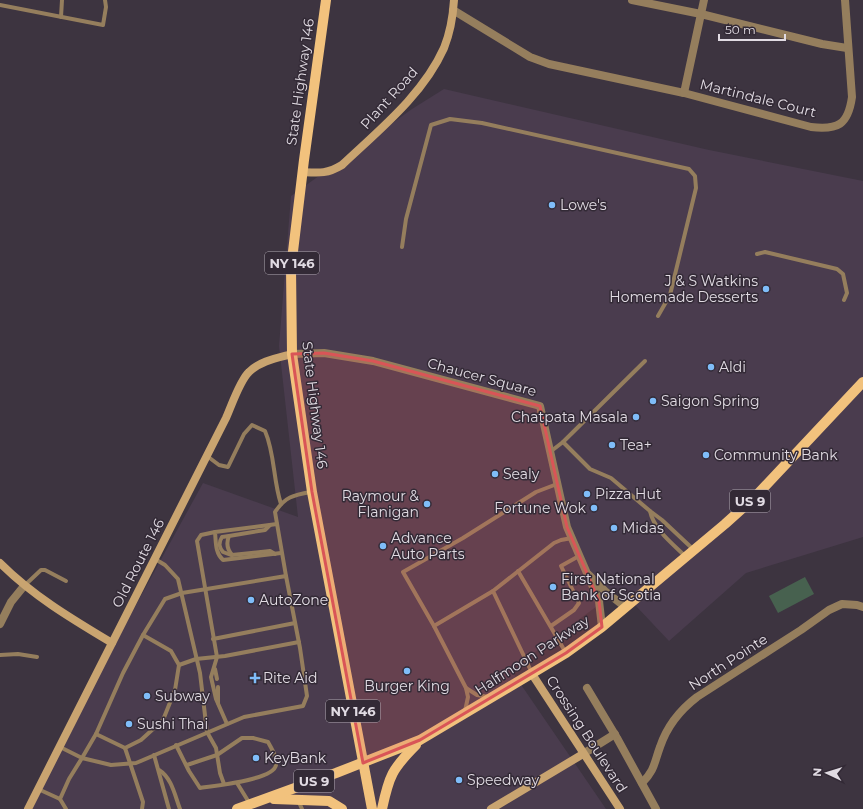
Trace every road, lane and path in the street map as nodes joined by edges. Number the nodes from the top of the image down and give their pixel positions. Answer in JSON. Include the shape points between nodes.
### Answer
{"nodes":[{"id":1,"x":62,"y":0,"type":"edge"},
{"id":2,"x":105,"y":0,"type":"edge"},
{"id":3,"x":326,"y":0,"type":"edge"},
{"id":4,"x":454,"y":0,"type":"edge"},
{"id":5,"x":632,"y":0,"type":"edge"},
{"id":6,"x":704,"y":0,"type":"edge"},
{"id":7,"x":845,"y":0,"type":"edge"},
{"id":8,"x":0,"y":5,"type":"edge"},
{"id":9,"x":453,"y":10,"type":"junction"},
{"id":10,"x":701,"y":14,"type":"junction"},
{"id":11,"x":61,"y":16,"type":"junction"},
{"id":12,"x":847,"y":48,"type":"junction"},
{"id":13,"x":684,"y":93,"type":"junction"},
{"id":14,"x":303,"y":172,"type":"junction"},
{"id":15,"x":402,"y":247,"type":"dead end"},
{"id":16,"x":757,"y":254,"type":"dead end"},
{"id":17,"x":844,"y":300,"type":"dead end"},
{"id":18,"x":658,"y":316,"type":"dead end"},
{"id":19,"x":292,"y":354,"type":"junction"},
{"id":20,"x":645,"y":361,"type":"dead end"},
{"id":21,"x":863,"y":382,"type":"edge"},
{"id":22,"x":563,"y":442,"type":"junction"},
{"id":23,"x":550,"y":452,"type":"junction"},
{"id":24,"x":207,"y":456,"type":"junction"},
{"id":25,"x":558,"y":483,"type":"junction"},
{"id":26,"x":312,"y":492,"type":"junction"},
{"id":27,"x":281,"y":504,"type":"junction"},
{"id":28,"x":650,"y":511,"type":"junction"},
{"id":29,"x":277,"y":524,"type":"junction"},
{"id":30,"x":270,"y":525,"type":"junction"},
{"id":31,"x":214,"y":532,"type":"junction"},
{"id":32,"x":229,"y":536,"type":"junction"},
{"id":33,"x":572,"y":538,"type":"junction"},
{"id":34,"x":695,"y":550,"type":"junction"},
{"id":35,"x":281,"y":553,"type":"junction"},
{"id":36,"x":275,"y":554,"type":"junction"},
{"id":37,"x":232,"y":555,"type":"junction"},
{"id":38,"x":579,"y":556,"type":"junction"},
{"id":39,"x":686,"y":557,"type":"junction"},
{"id":40,"x":154,"y":559,"type":"junction"},
{"id":41,"x":0,"y":563,"type":"edge"},
{"id":42,"x":518,"y":571,"type":"junction"},
{"id":43,"x":588,"y":573,"type":"junction"},
{"id":44,"x":286,"y":576,"type":"junction"},
{"id":45,"x":66,"y":581,"type":"dead end"},
{"id":46,"x":24,"y":586,"type":"junction"},
{"id":47,"x":204,"y":589,"type":"junction"},
{"id":48,"x":493,"y":591,"type":"junction"},
{"id":49,"x":182,"y":593,"type":"junction"},
{"id":50,"x":625,"y":607,"type":"junction"},
{"id":51,"x":863,"y":607,"type":"edge"},
{"id":52,"x":294,"y":623,"type":"junction"},
{"id":53,"x":0,"y":624,"type":"edge"},
{"id":54,"x":434,"y":626,"type":"junction"},
{"id":55,"x":551,"y":626,"type":"junction"},
{"id":56,"x":602,"y":627,"type":"junction"},
{"id":57,"x":144,"y":635,"type":"junction"},
{"id":58,"x":213,"y":639,"type":"junction"},
{"id":59,"x":298,"y":642,"type":"junction"},
{"id":60,"x":112,"y":643,"type":"junction"},
{"id":61,"x":566,"y":653,"type":"junction"},
{"id":62,"x":0,"y":655,"type":"edge"},
{"id":63,"x":37,"y":657,"type":"dead end"},
{"id":64,"x":217,"y":657,"type":"junction"},
{"id":65,"x":196,"y":659,"type":"junction"},
{"id":66,"x":179,"y":665,"type":"junction"},
{"id":67,"x":214,"y":666,"type":"junction"},
{"id":68,"x":532,"y":674,"type":"junction"},
{"id":69,"x":217,"y":679,"type":"dead end"},
{"id":70,"x":218,"y":687,"type":"dead end"},
{"id":71,"x":466,"y":688,"type":"junction"},
{"id":72,"x":587,"y":688,"type":"dead end"},
{"id":73,"x":493,"y":698,"type":"junction"},
{"id":74,"x":218,"y":704,"type":"junction"},
{"id":75,"x":463,"y":716,"type":"junction"},
{"id":76,"x":227,"y":724,"type":"junction"},
{"id":77,"x":207,"y":732,"type":"junction"},
{"id":78,"x":96,"y":734,"type":"junction"},
{"id":79,"x":615,"y":734,"type":"junction"},
{"id":80,"x":420,"y":740,"type":"junction"},
{"id":81,"x":176,"y":745,"type":"junction"},
{"id":82,"x":59,"y":747,"type":"junction"},
{"id":83,"x":125,"y":748,"type":"junction"},
{"id":84,"x":583,"y":754,"type":"junction"},
{"id":85,"x":154,"y":755,"type":"junction"},
{"id":86,"x":217,"y":755,"type":"junction"},
{"id":87,"x":82,"y":758,"type":"junction"},
{"id":88,"x":130,"y":763,"type":"junction"},
{"id":89,"x":363,"y":763,"type":"junction"},
{"id":90,"x":186,"y":766,"type":"junction"},
{"id":91,"x":159,"y":770,"type":"junction"},
{"id":92,"x":237,"y":783,"type":"junction"},
{"id":93,"x":642,"y":783,"type":"junction"},
{"id":94,"x":224,"y":784,"type":"junction"},
{"id":95,"x":38,"y":789,"type":"junction"},
{"id":96,"x":60,"y":799,"type":"junction"},
{"id":97,"x":298,"y":799,"type":"junction"},
{"id":98,"x":259,"y":802,"type":"junction"},
{"id":99,"x":28,"y":809,"type":"edge"},
{"id":100,"x":66,"y":809,"type":"edge"},
{"id":101,"x":142,"y":809,"type":"edge"},
{"id":102,"x":169,"y":809,"type":"edge"},
{"id":103,"x":180,"y":809,"type":"edge"},
{"id":104,"x":237,"y":809,"type":"edge"},
{"id":105,"x":302,"y":809,"type":"edge"},
{"id":106,"x":342,"y":809,"type":"edge"},
{"id":107,"x":372,"y":809,"type":"edge"},
{"id":108,"x":382,"y":809,"type":"edge"},
{"id":109,"x":491,"y":809,"type":"edge"},
{"id":110,"x":620,"y":809,"type":"edge"},
{"id":111,"x":656,"y":809,"type":"edge"}],
"edges":[{"from":1,"to":11,"type":"lane"},
{"from":2,"to":11,"type":"lane","via":[[103,25]]},
{"from":3,"to":14,"type":"main road","name":"State Highway 146","number":"NY 146"},
{"from":4,"to":9,"type":"street","name":"Plant Road"},
{"from":5,"to":10,"type":"street"},
{"from":6,"to":10,"type":"street","name":"Martindale Court"},
{"from":7,"to":12,"type":"street","name":"Martindale Court"},
{"from":8,"to":11,"type":"lane"},
{"from":9,"to":13,"type":"street","name":"Martindale Court","via":[[530,57],[549,64]]},
{"from":9,"to":14,"type":"street","name":"Plant Road","via":[[446,41],[435,65],[400,110],[342,165],[322,173]]},
{"from":10,"to":12,"type":"street"},
{"from":10,"to":13,"type":"street","name":"Martindale Court"},
{"from":12,"to":13,"type":"street","name":"Martindale Court","via":[[852,97],[850,109],[847,117],[832,128],[811,127]]},
{"from":14,"to":19,"type":"main road","name":"State Highway 146","number":"NY 146","via":[[291,268]]},
{"from":15,"to":18,"type":"lane","via":[[406,219],[431,125],[450,119],[482,122],[689,169],[695,176],[696,188],[670,295]]},
{"from":16,"to":17,"type":"lane","via":[[765,252],[837,269],[843,274],[847,293]]},
{"from":19,"to":23,"type":"street","name":"Chaucer Square","via":[[324,352],[373,361],[540,406]]},
{"from":19,"to":24,"type":"street","name":"Old Route 146","via":[[271,360],[248,373]]},
{"from":19,"to":26,"type":"main road","name":"State Highway 146","number":"NY 146"},
{"from":20,"to":22,"type":"lane"},
{"from":21,"to":34,"type":"main road","name":"Halfmoon Parkway","number":"US 9","via":[[755,497]]},
{"from":22,"to":23,"type":"lane"},
{"from":22,"to":28,"type":"lane","via":[[590,469],[611,478]]},
{"from":23,"to":25,"type":"street","name":"Chaucer Square"},
{"from":24,"to":27,"type":"lane","via":[[219,464],[228,466],[244,434],[252,425],[265,431],[270,444]]},
{"from":24,"to":40,"type":"street","name":"Old Route 146"},
{"from":25,"to":33,"type":"street","name":"Chaucer Square","via":[[567,527]]},
{"from":25,"to":54,"type":"lane","via":[[536,492],[404,572]]},
{"from":26,"to":27,"type":"lane","via":[[292,495]]},
{"from":26,"to":89,"type":"main road","name":"State Highway 146","number":"NY 146"},
{"from":27,"to":29,"type":"lane","via":[[275,512]]},
{"from":28,"to":34,"type":"lane"},
{"from":28,"to":39,"type":"lane","via":[[655,526]]},
{"from":29,"to":30,"type":"lane"},
{"from":29,"to":35,"type":"lane"},
{"from":30,"to":31,"type":"lane"},
{"from":30,"to":32,"type":"lane","via":[[265,530]]},
{"from":31,"to":36,"type":"lane","via":[[218,552],[223,560]]},
{"from":31,"to":47,"type":"lane","via":[[201,535],[197,541]]},
{"from":32,"to":37,"type":"lane","via":[[227,547]]},
{"from":32,"to":37,"type":"lane","via":[[222,537],[219,545],[222,552]]},
{"from":33,"to":38,"type":"street","name":"Chaucer Square"},
{"from":33,"to":42,"type":"lane","via":[[554,542]]},
{"from":34,"to":39,"type":"main road","name":"Halfmoon Parkway","number":"US 9"},
{"from":35,"to":36,"type":"lane"},
{"from":35,"to":44,"type":"lane"},
{"from":36,"to":37,"type":"lane","via":[[270,551]]},
{"from":38,"to":43,"type":"street","name":"Chaucer Square"},
{"from":38,"to":55,"type":"lane","via":[[561,566],[579,603],[574,610]]},
{"from":39,"to":50,"type":"main road","name":"Halfmoon Parkway","number":"US 9"},
{"from":40,"to":49,"type":"lane","via":[[165,565],[178,579]]},
{"from":40,"to":60,"type":"street","name":"Old Route 146"},
{"from":41,"to":46,"type":"street"},
{"from":42,"to":48,"type":"lane"},
{"from":42,"to":55,"type":"lane"},
{"from":43,"to":50,"type":"street","name":"Chaucer Square"},
{"from":43,"to":56,"type":"street","name":"Chaucer Square","via":[[598,601]]},
{"from":44,"to":47,"type":"lane"},
{"from":44,"to":52,"type":"lane"},
{"from":45,"to":46,"type":"lane","via":[[42,570]]},
{"from":46,"to":53,"type":"street","via":[[11,602]]},
{"from":46,"to":60,"type":"street"},
{"from":47,"to":49,"type":"lane"},
{"from":47,"to":58,"type":"lane"},
{"from":48,"to":54,"type":"lane"},
{"from":48,"to":68,"type":"lane"},
{"from":49,"to":57,"type":"lane","via":[[165,599]]},
{"from":49,"to":65,"type":"lane"},
{"from":50,"to":56,"type":"main road","name":"Halfmoon Parkway","number":"US 9"},
{"from":51,"to":93,"type":"street","name":"North Pointe","via":[[842,604],[829,610],[690,702],[675,717],[660,746],[654,769]]},
{"from":52,"to":58,"type":"lane"},
{"from":52,"to":59,"type":"lane"},
{"from":54,"to":71,"type":"lane"},
{"from":55,"to":61,"type":"lane"},
{"from":56,"to":61,"type":"main road","name":"Halfmoon Parkway","number":"US 9"},
{"from":57,"to":66,"type":"lane","via":[[171,651]]},
{"from":57,"to":78,"type":"lane","via":[[123,673]]},
{"from":58,"to":64,"type":"lane"},
{"from":59,"to":64,"type":"lane"},
{"from":59,"to":76,"type":"lane","via":[[307,696],[303,706],[244,717]]},
{"from":60,"to":82,"type":"street","name":"Old Route 146"},
{"from":61,"to":68,"type":"main road","name":"Halfmoon Parkway","number":"US 9"},
{"from":62,"to":63,"type":"lane"},
{"from":64,"to":65,"type":"lane"},
{"from":64,"to":67,"type":"lane"},
{"from":65,"to":66,"type":"lane"},
{"from":65,"to":77,"type":"lane"},
{"from":66,"to":83,"type":"lane","via":[[176,690],[163,720],[141,740]]},
{"from":67,"to":69,"type":"lane"},
{"from":67,"to":74,"type":"lane","via":[[212,677]]},
{"from":68,"to":73,"type":"main road","name":"Halfmoon Parkway","number":"US 9"},
{"from":68,"to":84,"type":"street","name":"Crossing Boulevard"},
{"from":70,"to":74,"type":"lane"},
{"from":71,"to":73,"type":"lane","via":[[476,694]]},
{"from":71,"to":75,"type":"lane","via":[[468,697]]},
{"from":72,"to":79,"type":"street"},
{"from":73,"to":75,"type":"main road","name":"Halfmoon Parkway","number":"US 9"},
{"from":74,"to":76,"type":"lane"},
{"from":75,"to":80,"type":"main road","name":"Halfmoon Parkway","number":"US 9"},
{"from":76,"to":77,"type":"lane"},
{"from":77,"to":81,"type":"lane"},
{"from":77,"to":86,"type":"lane"},
{"from":78,"to":83,"type":"lane"},
{"from":78,"to":87,"type":"lane"},
{"from":79,"to":84,"type":"street"},
{"from":79,"to":93,"type":"street"},
{"from":80,"to":89,"type":"main road","name":"Halfmoon Parkway","number":"US 9"},
{"from":80,"to":108,"type":"main road","via":[[394,769],[387,784]]},
{"from":81,"to":85,"type":"lane"},
{"from":81,"to":90,"type":"lane"},
{"from":82,"to":87,"type":"lane"},
{"from":82,"to":95,"type":"street","name":"Old Route 146"},
{"from":83,"to":88,"type":"lane"},
{"from":84,"to":109,"type":"street"},
{"from":84,"to":110,"type":"street","name":"Crossing Boulevard"},
{"from":85,"to":88,"type":"lane"},
{"from":85,"to":91,"type":"lane"},
{"from":86,"to":90,"type":"lane"},
{"from":86,"to":92,"type":"lane","via":[[242,738],[268,742],[274,753],[274,769]]},
{"from":86,"to":94,"type":"lane"},
{"from":87,"to":88,"type":"lane","via":[[111,765]]},
{"from":87,"to":96,"type":"lane"},
{"from":88,"to":101,"type":"lane","via":[[143,802]]},
{"from":89,"to":98,"type":"main road","name":"Halfmoon Parkway","number":"US 9"},
{"from":89,"to":107,"type":"main road","name":"State Highway 146","number":"NY 146"},
{"from":90,"to":94,"type":"lane","via":[[200,788]]},
{"from":91,"to":102,"type":"lane"},
{"from":91,"to":103,"type":"lane","via":[[170,782]]},
{"from":92,"to":94,"type":"lane"},
{"from":92,"to":98,"type":"lane"},
{"from":93,"to":111,"type":"street"},
{"from":95,"to":96,"type":"lane"},
{"from":95,"to":99,"type":"street","name":"Old Route 146"},
{"from":96,"to":100,"type":"lane"},
{"from":97,"to":98,"type":"main road"},
{"from":97,"to":105,"type":"lane"},
{"from":97,"to":106,"type":"main road","via":[[329,801]]},
{"from":98,"to":104,"type":"main road","name":"Halfmoon Parkway","number":"US 9"}]}
